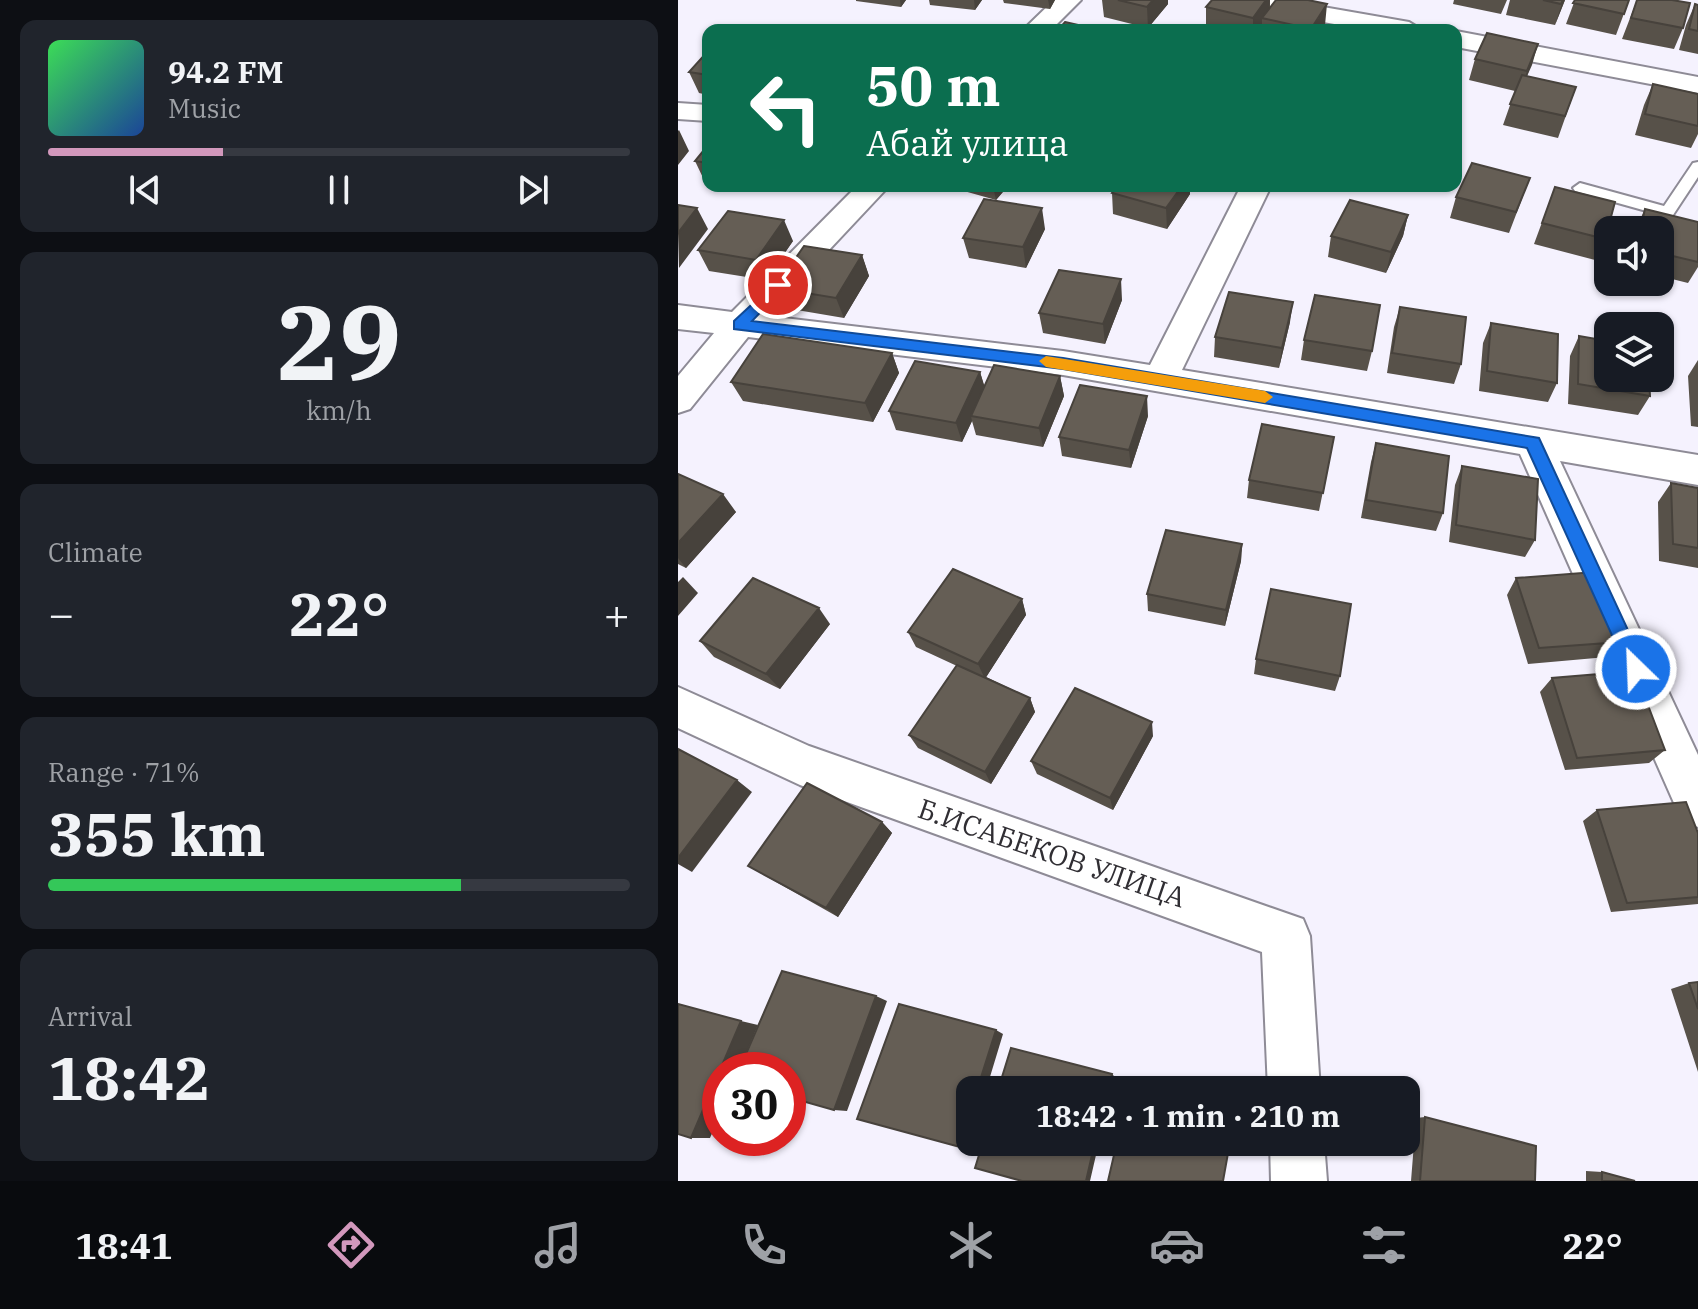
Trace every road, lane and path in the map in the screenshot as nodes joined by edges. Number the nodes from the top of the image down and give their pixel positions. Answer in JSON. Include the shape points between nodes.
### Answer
{"nodes":[{"id":1,"x":1069,"y":0,"type":"edge"},
{"id":2,"x":1241,"y":0,"type":"edge"},
{"id":3,"x":1043,"y":24,"type":"edge"},
{"id":4,"x":1350,"y":24,"type":"edge"},
{"id":5,"x":1462,"y":40,"type":"edge"},
{"id":6,"x":1698,"y":85,"type":"edge"},
{"id":7,"x":678,"y":111,"type":"edge"},
{"id":8,"x":702,"y":113,"type":"edge"},
{"id":9,"x":1698,"y":166,"type":"edge"},
{"id":10,"x":1580,"y":188,"type":"dead end"},
{"id":11,"x":868,"y":192,"type":"edge"},
{"id":12,"x":1253,"y":192,"type":"edge"},
{"id":13,"x":678,"y":317,"type":"edge"},
{"id":14,"x":739,"y":325,"type":"junction"},
{"id":15,"x":1160,"y":380,"type":"junction"},
{"id":16,"x":678,"y":400,"type":"edge"},
{"id":17,"x":1533,"y":442,"type":"junction"},
{"id":18,"x":1698,"y":470,"type":"edge"},
{"id":19,"x":678,"y":707,"type":"edge"},
{"id":20,"x":1698,"y":805,"type":"edge"},
{"id":21,"x":1293,"y":1076,"type":"edge"},
{"id":22,"x":1298,"y":1156,"type":"edge"},
{"id":23,"x":1299,"y":1181,"type":"edge"}],
"edges":[{"from":1,"to":3,"type":"street"},
{"from":2,"to":4,"type":"street"},
{"from":5,"to":6,"type":"street"},
{"from":7,"to":8,"type":"street"},
{"from":9,"to":10,"type":"lane","via":[[1668,212]]},
{"from":11,"to":14,"type":"street"},
{"from":12,"to":15,"type":"street"},
{"from":13,"to":14,"type":"street"},
{"from":14,"to":15,"type":"street","via":[[1063,363]]},
{"from":14,"to":16,"type":"street"},
{"from":15,"to":17,"type":"street"},
{"from":17,"to":18,"type":"street"},
{"from":17,"to":20,"type":"street"},
{"from":19,"to":21,"type":"street","name":"Б.ИСАБЕКОВ УЛИЦА","via":[[800,764],[1286,936]]},
{"from":22,"to":23,"type":"street"}]}
